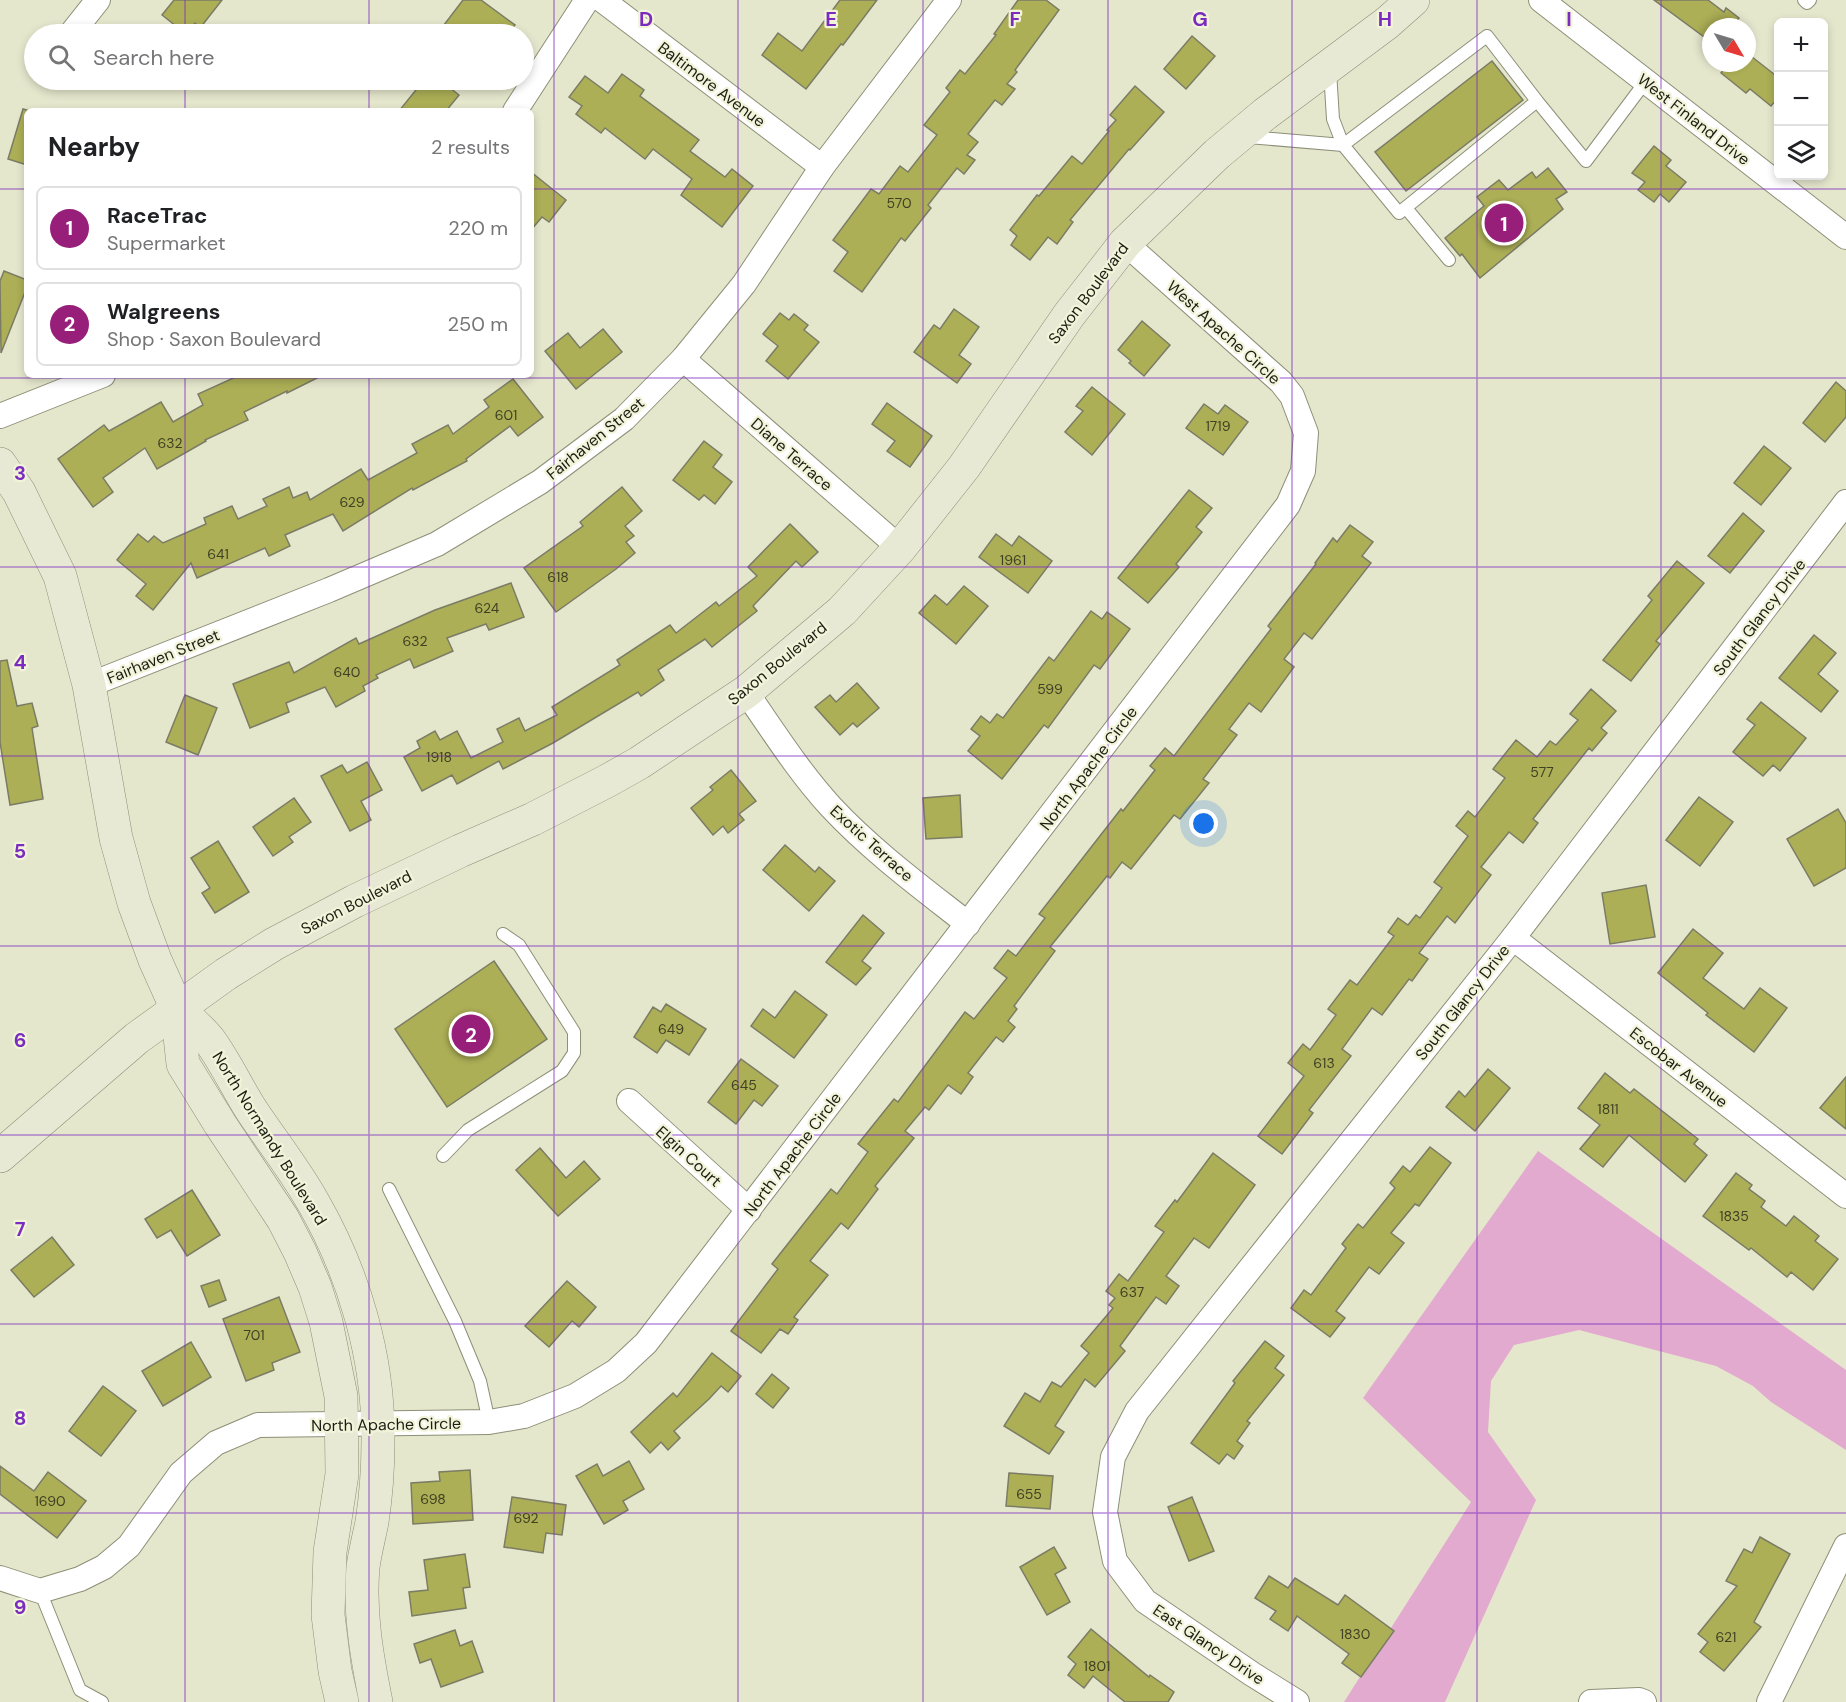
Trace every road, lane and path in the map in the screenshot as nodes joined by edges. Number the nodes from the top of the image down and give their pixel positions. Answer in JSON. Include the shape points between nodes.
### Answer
{"nodes":[{"id":1,"x":98,"y":0,"type":"edge"},
{"id":2,"x":587,"y":0,"type":"edge"},
{"id":3,"x":602,"y":0,"type":"edge"},
{"id":4,"x":949,"y":0,"type":"edge"},
{"id":5,"x":1413,"y":0,"type":"edge"},
{"id":6,"x":1541,"y":0,"type":"edge"},
{"id":7,"x":1804,"y":0,"type":"edge"},
{"id":8,"x":1810,"y":0,"type":"edge"},
{"id":9,"x":79,"y":24,"type":"edge"},
{"id":10,"x":1329,"y":66,"type":"junction"},
{"id":11,"x":1646,"y":81,"type":"junction"},
{"id":12,"x":534,"y":82,"type":"edge"},
{"id":13,"x":529,"y":90,"type":"edge"},
{"id":14,"x":1538,"y":101,"type":"junction"},
{"id":15,"x":517,"y":108,"type":"edge"},
{"id":16,"x":1238,"y":136,"type":"junction"},
{"id":17,"x":1342,"y":145,"type":"junction"},
{"id":18,"x":822,"y":167,"type":"junction"},
{"id":19,"x":1406,"y":207,"type":"junction"},
{"id":20,"x":1846,"y":237,"type":"edge"},
{"id":21,"x":1125,"y":243,"type":"junction"},
{"id":22,"x":1449,"y":260,"type":"dead end"},
{"id":23,"x":684,"y":360,"type":"junction"},
{"id":24,"x":95,"y":378,"type":"edge"},
{"id":25,"x":0,"y":416,"type":"edge"},
{"id":26,"x":1306,"y":433,"type":"joint"},
{"id":27,"x":0,"y":464,"type":"edge"},
{"id":28,"x":1846,"y":502,"type":"edge"},
{"id":29,"x":900,"y":548,"type":"junction"},
{"id":30,"x":89,"y":685,"type":"junction"},
{"id":31,"x":747,"y":692,"type":"junction"},
{"id":32,"x":968,"y":924,"type":"junction"},
{"id":33,"x":503,"y":934,"type":"dead end"},
{"id":34,"x":1513,"y":938,"type":"junction"},
{"id":35,"x":177,"y":1009,"type":"junction"},
{"id":36,"x":629,"y":1101,"type":"dead end"},
{"id":37,"x":0,"y":1156,"type":"edge"},
{"id":38,"x":443,"y":1156,"type":"dead end"},
{"id":39,"x":389,"y":1188,"type":"dead end"},
{"id":40,"x":1846,"y":1196,"type":"edge"},
{"id":41,"x":749,"y":1210,"type":"junction"},
{"id":42,"x":489,"y":1422,"type":"junction"},
{"id":43,"x":340,"y":1424,"type":"junction"},
{"id":44,"x":378,"y":1424,"type":"junction"},
{"id":45,"x":1105,"y":1512,"type":"joint"},
{"id":46,"x":1846,"y":1546,"type":"edge"},
{"id":47,"x":0,"y":1578,"type":"edge"},
{"id":48,"x":40,"y":1591,"type":"junction"},
{"id":49,"x":102,"y":1702,"type":"edge"},
{"id":50,"x":342,"y":1702,"type":"edge"},
{"id":51,"x":376,"y":1702,"type":"edge"},
{"id":52,"x":1297,"y":1702,"type":"edge"},
{"id":53,"x":1591,"y":1702,"type":"edge"},
{"id":54,"x":1644,"y":1702,"type":"edge"},
{"id":55,"x":1769,"y":1702,"type":"edge"}],
"edges":[{"from":1,"to":9,"type":"street"},
{"from":2,"to":12,"type":"street"},
{"from":3,"to":18,"type":"street","name":"Baltimore Avenue"},
{"from":4,"to":18,"type":"street","name":"Fairhaven Street"},
{"from":5,"to":10,"type":"street","name":"Saxon Boulevard"},
{"from":6,"to":11,"type":"street","name":"West Finland Drive"},
{"from":7,"to":8,"type":"lane"},
{"from":10,"to":16,"type":"street","name":"Saxon Boulevard"},
{"from":10,"to":17,"type":"lane","via":[[1333,118]]},
{"from":11,"to":14,"type":"lane","via":[[1586,161]]},
{"from":11,"to":20,"type":"street","name":"West Finland Drive"},
{"from":13,"to":15,"type":"street"},
{"from":14,"to":17,"type":"lane","via":[[1487,36]]},
{"from":14,"to":19,"type":"lane"},
{"from":16,"to":17,"type":"lane"},
{"from":16,"to":21,"type":"street","name":"Saxon Boulevard"},
{"from":17,"to":19,"type":"lane","via":[[1399,213]]},
{"from":18,"to":23,"type":"street","name":"Fairhaven Street","via":[[744,284]]},
{"from":19,"to":22,"type":"lane"},
{"from":21,"to":26,"type":"street","name":"West Apache Circle","via":[[1281,382],[1292,396]]},
{"from":21,"to":29,"type":"street","name":"Saxon Boulevard","via":[[1069,315],[964,467]]},
{"from":23,"to":29,"type":"street","name":"Diane Terrace"},
{"from":23,"to":30,"type":"street","name":"Fairhaven Street","via":[[624,419],[559,468],[437,544]]},
{"from":24,"to":25,"type":"street"},
{"from":26,"to":32,"type":"street","name":"North Apache Circle","via":[[1303,471],[1288,505]]},
{"from":27,"to":30,"type":"street","name":"North Normandy Boulevard","via":[[19,492],[60,576]]},
{"from":28,"to":34,"type":"street","name":"South Glancy Drive"},
{"from":29,"to":31,"type":"street","name":"Saxon Boulevard","via":[[842,611]]},
{"from":30,"to":35,"type":"street","name":"North Normandy Boulevard","via":[[116,838],[134,903]]},
{"from":31,"to":32,"type":"street","name":"Exotic Terrace","via":[[831,806],[873,849]]},
{"from":31,"to":35,"type":"street","name":"Saxon Boulevard","via":[[639,763],[533,819],[355,900],[274,944]]},
{"from":32,"to":41,"type":"street","name":"North Apache Circle"},
{"from":33,"to":38,"type":"lane","via":[[519,945],[574,1032],[574,1053],[562,1071],[468,1130]]},
{"from":34,"to":40,"type":"street","name":"Escobar Avenue"},
{"from":34,"to":45,"type":"street","name":"South Glancy Drive","via":[[1137,1411],[1113,1457]]},
{"from":35,"to":37,"type":"street","name":"Saxon Boulevard","via":[[137,1038]]},
{"from":35,"to":43,"type":"street","name":"North Normandy Boulevard","via":[[183,1064],[283,1219],[315,1287],[335,1359],[341,1396]]},
{"from":35,"to":44,"type":"street","name":"North Normandy Boulevard","via":[[209,1040],[313,1201],[355,1296],[372,1369]]},
{"from":36,"to":41,"type":"street","name":"Elgin Court"},
{"from":39,"to":42,"type":"lane","via":[[480,1381]]},
{"from":41,"to":42,"type":"street","name":"North Apache Circle","via":[[646,1343],[616,1371],[575,1396],[524,1416]]},
{"from":42,"to":44,"type":"street","name":"North Apache Circle"},
{"from":43,"to":44,"type":"street","name":"North Apache Circle"},
{"from":43,"to":48,"type":"street","name":"North Apache Circle","via":[[258,1425],[216,1443],[181,1473],[129,1546],[104,1567]]},
{"from":43,"to":50,"type":"street","name":"North Normandy Boulevard","via":[[342,1474],[330,1552],[328,1615]]},
{"from":44,"to":51,"type":"street","name":"North Normandy Boulevard","via":[[377,1479],[362,1582],[362,1621]]},
{"from":45,"to":52,"type":"street","name":"East Glancy Drive","via":[[1115,1561],[1145,1602]]},
{"from":46,"to":55,"type":"street"},
{"from":47,"to":48,"type":"street"},
{"from":48,"to":49,"type":"lane","via":[[80,1690]]},
{"from":53,"to":54,"type":"street"}]}
